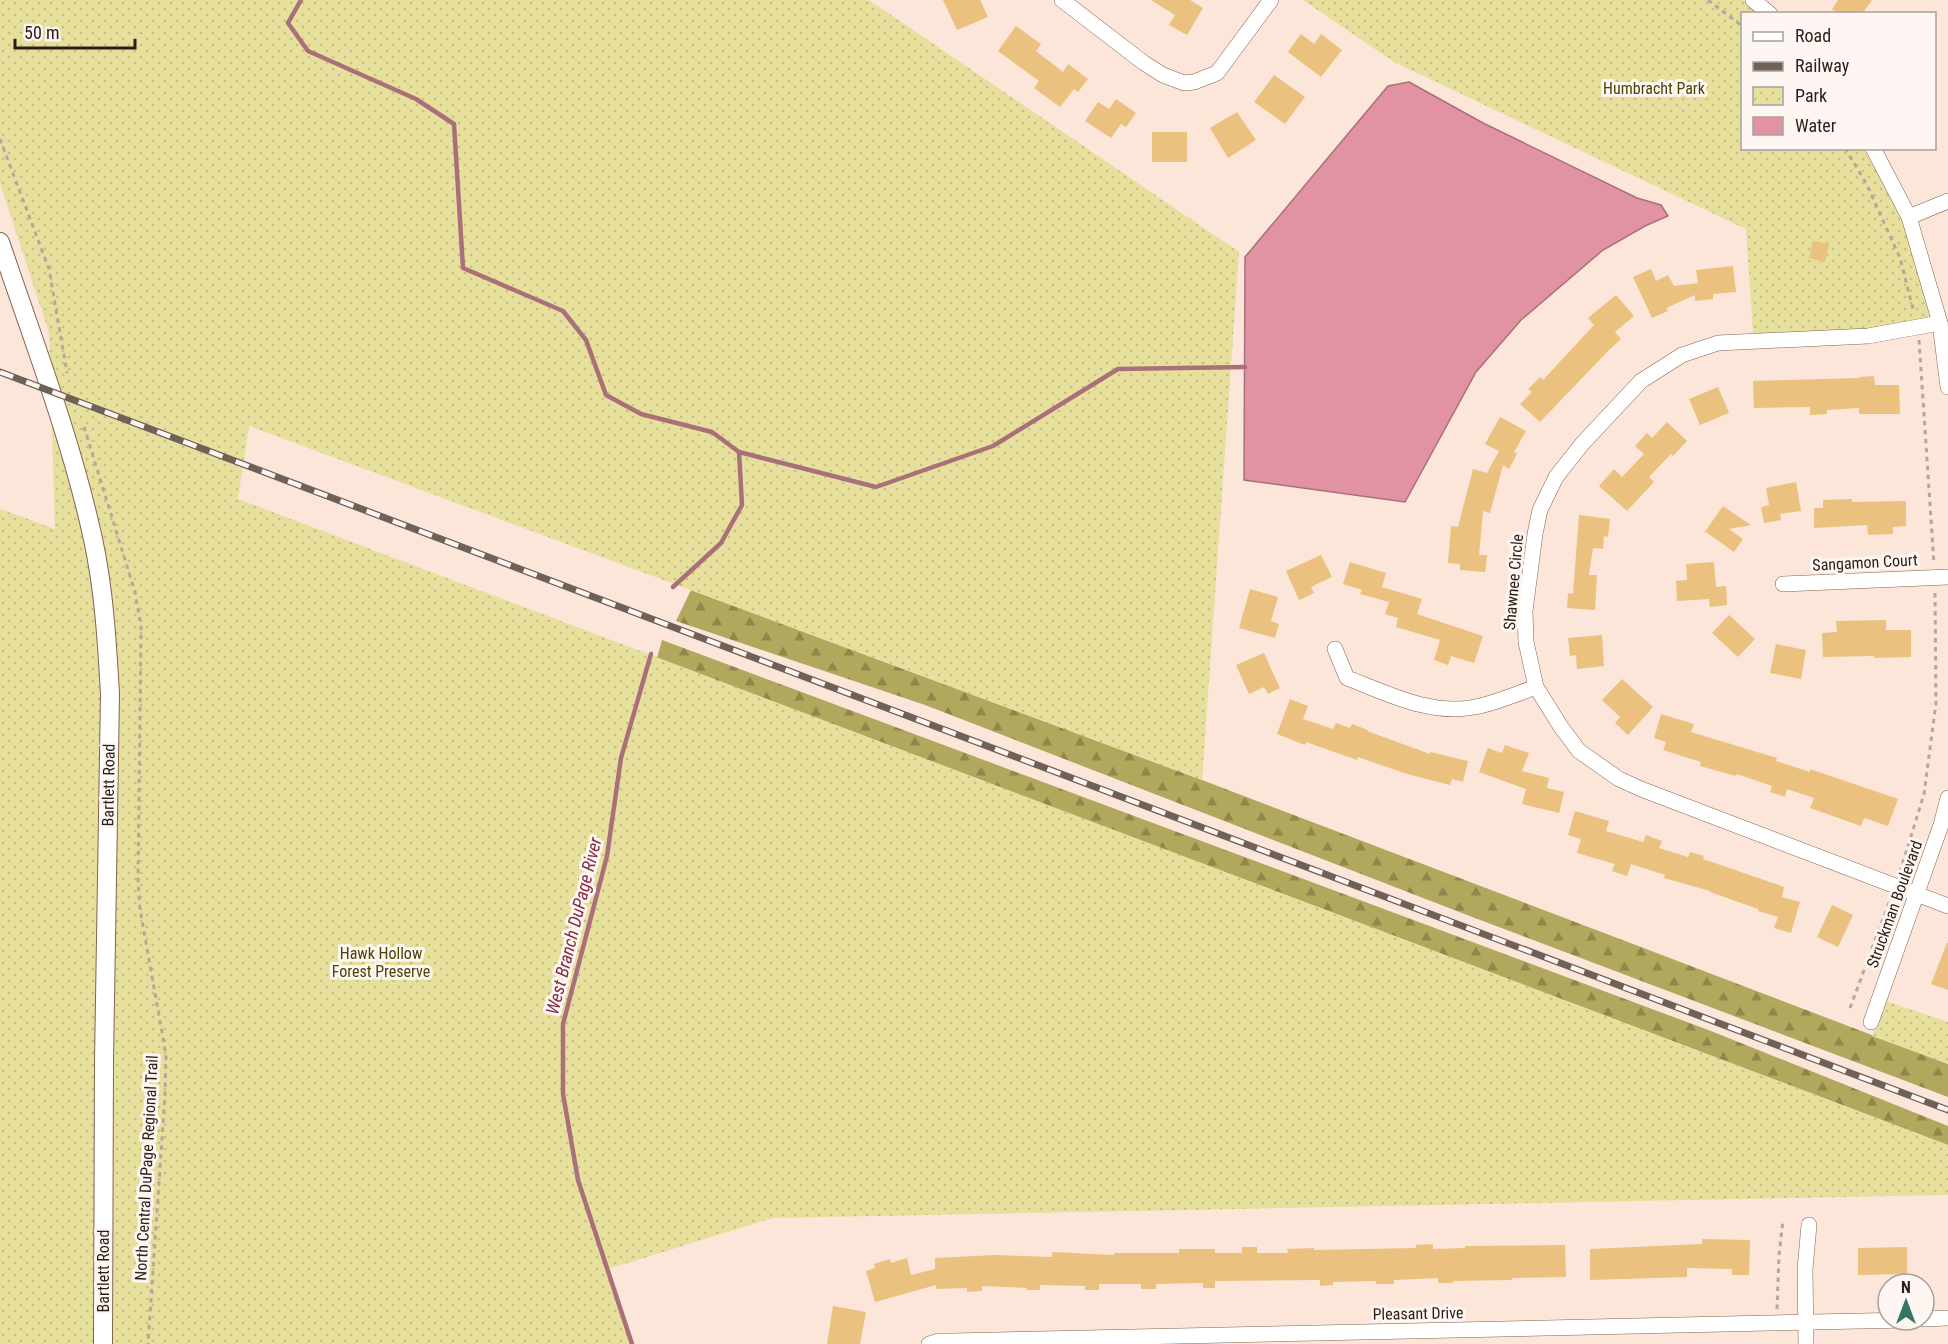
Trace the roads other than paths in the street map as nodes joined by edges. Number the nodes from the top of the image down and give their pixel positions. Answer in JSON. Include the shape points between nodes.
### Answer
{"nodes":[{"id":1,"x":1062,"y":0,"type":"edge"},
{"id":2,"x":1271,"y":0,"type":"edge"},
{"id":3,"x":1753,"y":0,"type":"edge"},
{"id":4,"x":1771,"y":8,"type":"edge"},
{"id":5,"x":1874,"y":150,"type":"edge"},
{"id":6,"x":1948,"y":201,"type":"edge"},
{"id":7,"x":1909,"y":217,"type":"junction"},
{"id":8,"x":0,"y":242,"type":"edge"},
{"id":9,"x":1940,"y":323,"type":"junction"},
{"id":10,"x":1948,"y":387,"type":"edge"},
{"id":11,"x":1948,"y":576,"type":"edge"},
{"id":12,"x":1783,"y":584,"type":"dead end"},
{"id":13,"x":1335,"y":649,"type":"dead end"},
{"id":14,"x":1536,"y":687,"type":"junction"},
{"id":15,"x":1948,"y":798,"type":"edge"},
{"id":16,"x":1916,"y":894,"type":"junction"},
{"id":17,"x":1948,"y":906,"type":"edge"},
{"id":18,"x":1871,"y":1022,"type":"dead end"},
{"id":19,"x":1809,"y":1225,"type":"dead end"},
{"id":20,"x":1876,"y":1321,"type":"edge"},
{"id":21,"x":1805,"y":1322,"type":"junction"},
{"id":22,"x":1452,"y":1337,"type":"edge"},
{"id":23,"x":103,"y":1344,"type":"edge"},
{"id":24,"x":929,"y":1344,"type":"edge"},
{"id":25,"x":1806,"y":1344,"type":"edge"}],
"edges":[{"from":1,"to":2,"type":"street","via":[[1144,63],[1184,83],[1216,73]]},
{"from":3,"to":4,"type":"street"},
{"from":5,"to":7,"type":"street"},
{"from":6,"to":7,"type":"street"},
{"from":7,"to":9,"type":"street"},
{"from":8,"to":23,"type":"street","name":"Bartlett Road","via":[[64,430],[85,506],[99,573],[107,644],[110,694]]},
{"from":9,"to":10,"type":"street"},
{"from":9,"to":14,"type":"street","name":"Shawnee Circle","via":[[1868,336],[1718,343],[1682,355],[1641,381],[1556,477],[1540,510],[1525,611],[1526,642]]},
{"from":11,"to":12,"type":"street","name":"Sangamon Court"},
{"from":13,"to":14,"type":"street","via":[[1347,678],[1421,705],[1473,708]]},
{"from":14,"to":16,"type":"street","name":"Shawnee Circle","via":[[1579,751],[1619,779]]},
{"from":15,"to":16,"type":"street","name":"Struckman Boulevard"},
{"from":16,"to":17,"type":"street","name":"Shawnee Circle"},
{"from":16,"to":18,"type":"street","name":"Struckman Boulevard"},
{"from":19,"to":21,"type":"street"},
{"from":20,"to":21,"type":"street","name":"Pleasant Drive"},
{"from":21,"to":22,"type":"street","name":"Pleasant Drive"},
{"from":21,"to":25,"type":"street"},
{"from":22,"to":24,"type":"street","name":"Pleasant Drive"}]}
